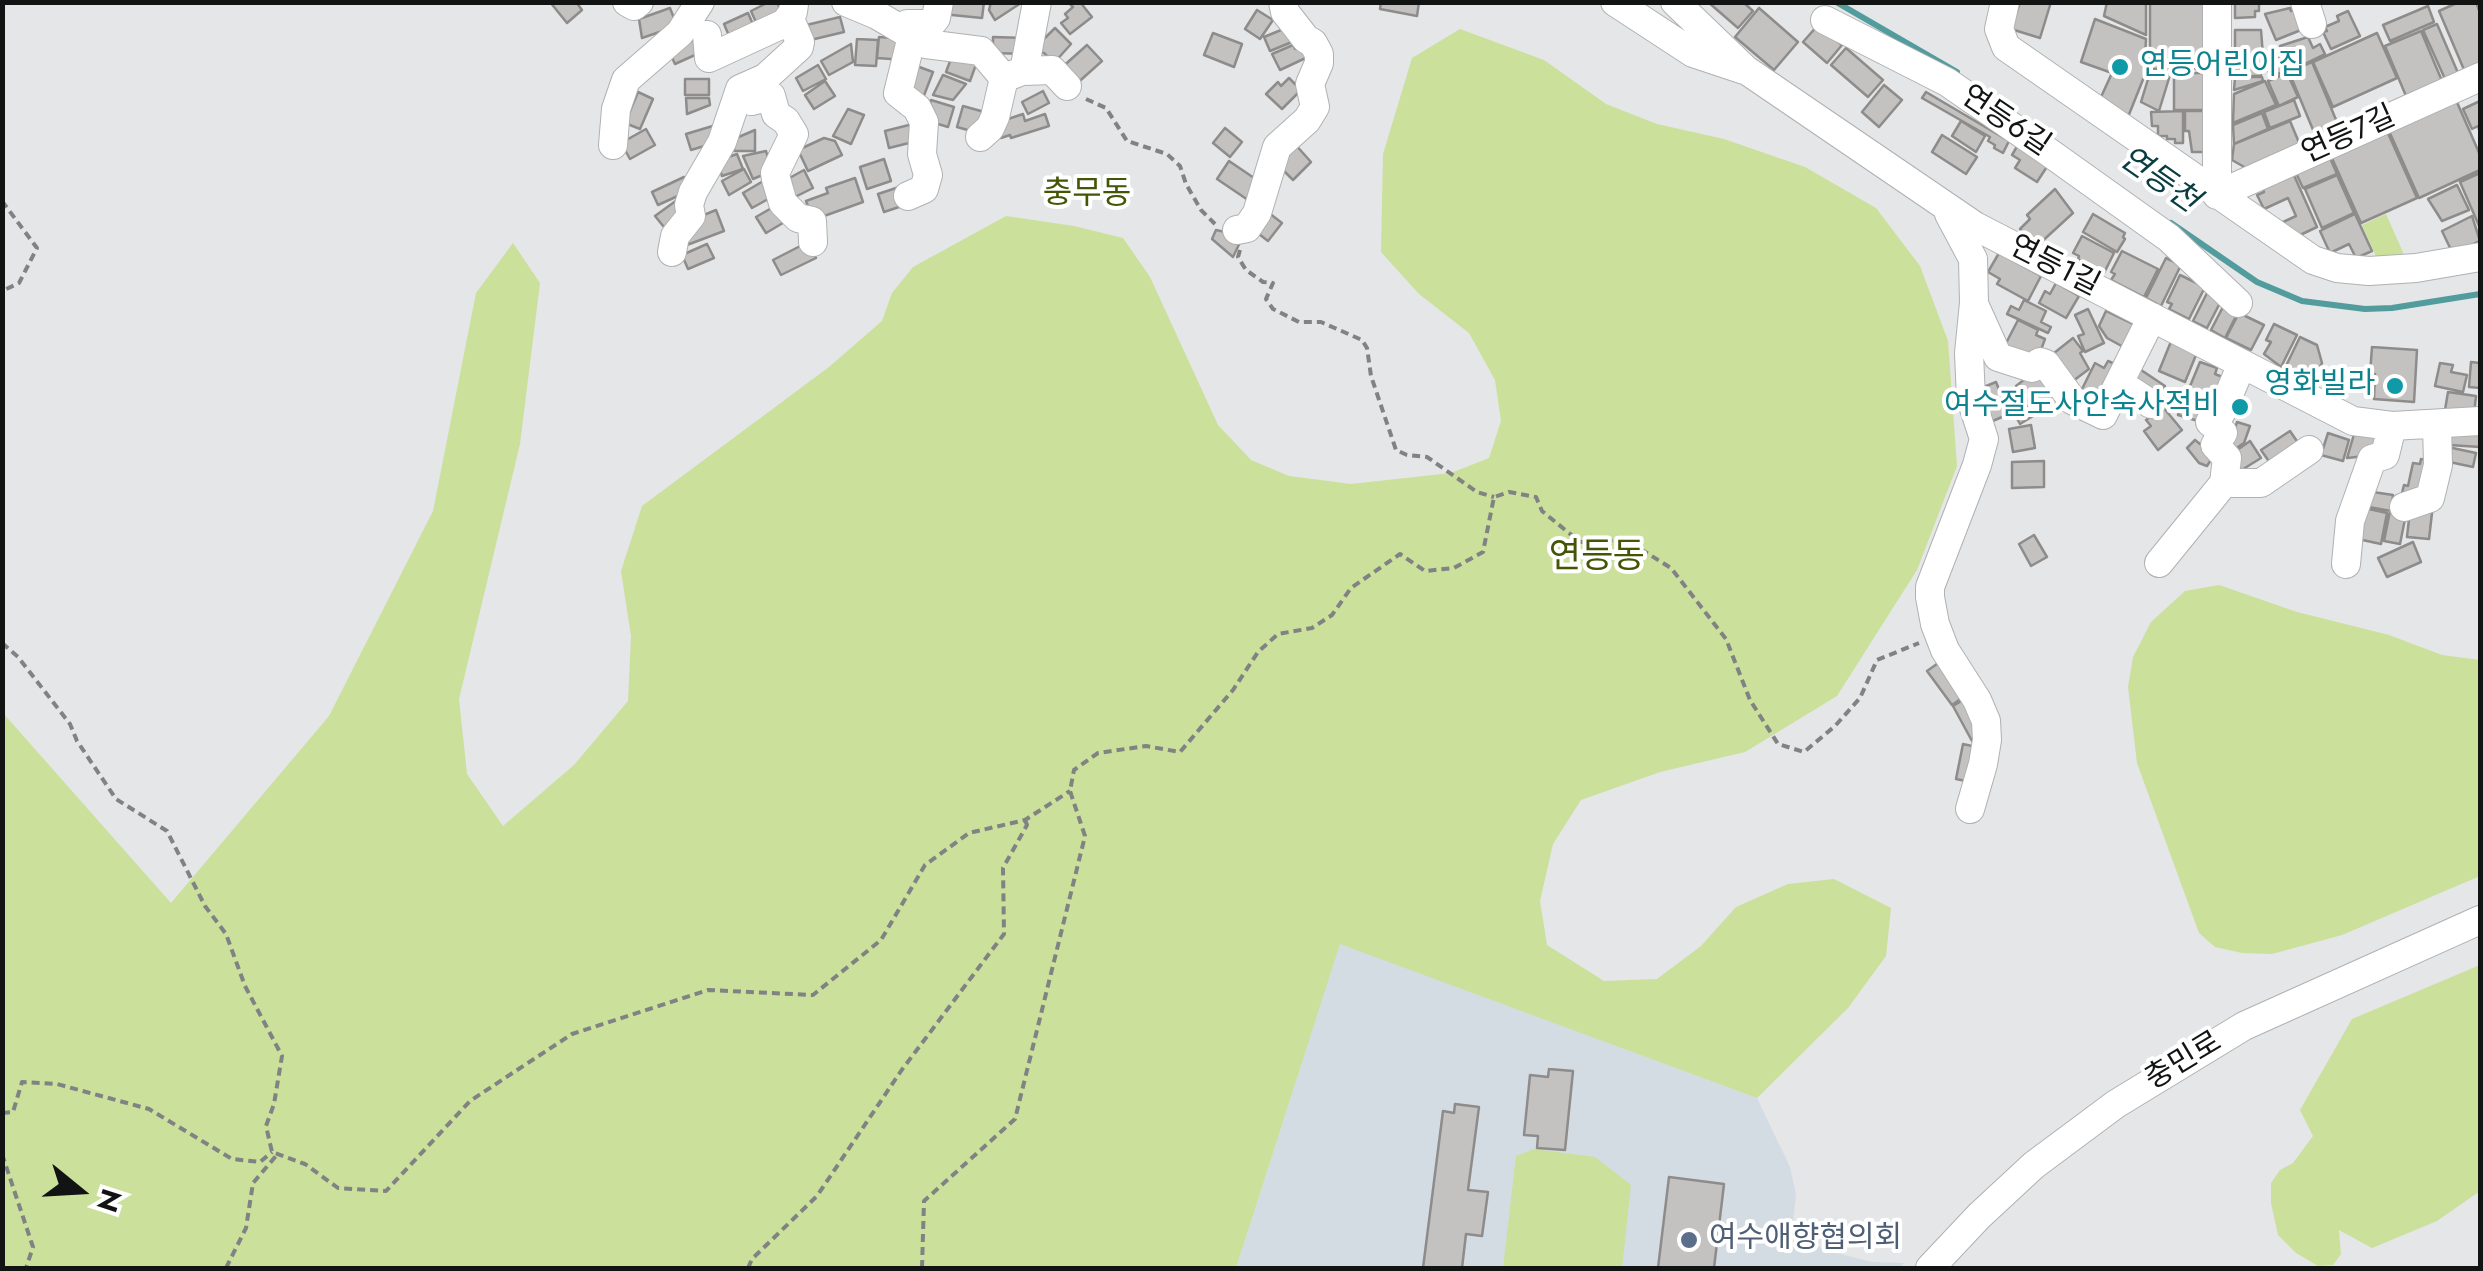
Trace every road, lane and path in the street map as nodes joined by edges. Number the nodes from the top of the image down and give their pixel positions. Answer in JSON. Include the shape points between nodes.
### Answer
{"nodes":[{"id":1,"x":628,"y":2,"type":"edge"},
{"id":2,"x":640,"y":2,"type":"edge"},
{"id":3,"x":700,"y":2,"type":"edge"},
{"id":4,"x":846,"y":2,"type":"edge"},
{"id":5,"x":939,"y":2,"type":"edge"},
{"id":6,"x":1037,"y":2,"type":"edge"},
{"id":7,"x":1283,"y":2,"type":"edge"},
{"id":8,"x":1615,"y":2,"type":"edge"},
{"id":9,"x":1675,"y":2,"type":"edge"},
{"id":10,"x":2005,"y":2,"type":"edge"},
{"id":11,"x":2217,"y":2,"type":"edge"},
{"id":12,"x":792,"y":11,"type":"edge"},
{"id":13,"x":1824,"y":20,"type":"dead end"},
{"id":14,"x":906,"y":32,"type":"junction"},
{"id":15,"x":708,"y":36,"type":"dead end"},
{"id":16,"x":1746,"y":70,"type":"junction"},
{"id":17,"x":1014,"y":75,"type":"junction"},
{"id":18,"x":2480,"y":77,"type":"edge"},
{"id":19,"x":1067,"y":86,"type":"joint"},
{"id":20,"x":740,"y":88,"type":"junction"},
{"id":21,"x":980,"y":137,"type":"dead end"},
{"id":22,"x":614,"y":145,"type":"dead end"},
{"id":23,"x":2217,"y":194,"type":"junction"},
{"id":24,"x":908,"y":196,"type":"dead end"},
{"id":25,"x":2,"y":200,"type":"edge"},
{"id":26,"x":1943,"y":205,"type":"junction"},
{"id":27,"x":1242,"y":229,"type":"junction"},
{"id":28,"x":813,"y":242,"type":"dead end"},
{"id":29,"x":672,"y":252,"type":"dead end"},
{"id":30,"x":2480,"y":257,"type":"edge"},
{"id":31,"x":2,"y":292,"type":"edge"},
{"id":32,"x":1974,"y":303,"type":"junction"},
{"id":33,"x":2238,"y":303,"type":"dead end"},
{"id":34,"x":2152,"y":318,"type":"junction"},
{"id":35,"x":2242,"y":364,"type":"junction"},
{"id":36,"x":2119,"y":383,"type":"junction"},
{"id":37,"x":2151,"y":404,"type":"dead end"},
{"id":38,"x":2480,"y":421,"type":"edge"},
{"id":39,"x":2437,"y":424,"type":"junction"},
{"id":40,"x":2392,"y":426,"type":"junction"},
{"id":41,"x":2309,"y":450,"type":"dead end"},
{"id":42,"x":2224,"y":484,"type":"junction"},
{"id":43,"x":1494,"y":498,"type":"junction"},
{"id":44,"x":2404,"y":506,"type":"dead end"},
{"id":45,"x":2159,"y":563,"type":"dead end"},
{"id":46,"x":2346,"y":564,"type":"dead end"},
{"id":47,"x":1934,"y":624,"type":"junction"},
{"id":48,"x":2,"y":643,"type":"edge"},
{"id":49,"x":1070,"y":791,"type":"junction"},
{"id":50,"x":1970,"y":808,"type":"dead end"},
{"id":51,"x":1025,"y":820,"type":"junction"},
{"id":52,"x":2480,"y":920,"type":"edge"},
{"id":53,"x":2,"y":1113,"type":"edge"},
{"id":54,"x":2,"y":1154,"type":"edge"},
{"id":55,"x":274,"y":1154,"type":"junction"},
{"id":56,"x":26,"y":1268,"type":"edge"},
{"id":57,"x":226,"y":1268,"type":"edge"},
{"id":58,"x":748,"y":1268,"type":"edge"},
{"id":59,"x":922,"y":1268,"type":"edge"},
{"id":60,"x":1930,"y":1268,"type":"edge"}],
"edges":[{"from":1,"to":2,"type":"street"},
{"from":3,"to":22,"type":"street","via":[[680,33],[626,80]]},
{"from":4,"to":14,"type":"street"},
{"from":5,"to":14,"type":"street","via":[[930,24],[907,24]]},
{"from":6,"to":17,"type":"street"},
{"from":7,"to":27,"type":"street","via":[[1319,54],[1310,84],[1315,106],[1277,147],[1257,213]]},
{"from":8,"to":16,"type":"street","via":[[1693,54]]},
{"from":9,"to":16,"type":"street","name":"연등1길"},
{"from":10,"to":23,"type":"street","name":"연등6길","via":[[1998,30],[2006,47]]},
{"from":11,"to":23,"type":"street"},
{"from":12,"to":15,"type":"street","via":[[709,58]]},
{"from":12,"to":20,"type":"street","via":[[799,46],[765,78]]},
{"from":13,"to":33,"type":"street","name":"연등6길","via":[[1947,82],[2050,152],[2169,238]]},
{"from":14,"to":17,"type":"street","via":[[926,44],[981,51]]},
{"from":14,"to":24,"type":"street","via":[[898,93],[924,122],[928,176],[924,189]]},
{"from":16,"to":26,"type":"street","name":"연등1길"},
{"from":17,"to":19,"type":"street","via":[[1052,70]]},
{"from":17,"to":21,"type":"street"},
{"from":18,"to":23,"type":"street","name":"연등7길"},
{"from":19,"to":27,"type":"path","via":[[1076,97],[1106,108],[1127,141],[1167,154],[1180,166],[1201,210],[1218,227]]},
{"from":20,"to":28,"type":"street","via":[[752,101],[771,96],[776,114],[794,134],[776,179],[784,203],[812,222]]},
{"from":20,"to":29,"type":"street"},
{"from":23,"to":30,"type":"street","name":"연등6길","via":[[2299,252],[2337,268],[2392,270]]},
{"from":25,"to":31,"type":"path","via":[[37,248],[19,283]]},
{"from":26,"to":32,"type":"street","via":[[1972,252]]},
{"from":26,"to":34,"type":"street","name":"연등1길"},
{"from":27,"to":43,"type":"path","via":[[1238,257],[1246,270],[1273,283],[1266,299],[1273,309],[1362,340],[1396,450],[1427,457]]},
{"from":32,"to":36,"type":"street","via":[[1998,357],[2032,368],[2046,364],[2072,400],[2103,415]]},
{"from":32,"to":47,"type":"street","via":[[1972,399],[1984,438],[1930,587]]},
{"from":34,"to":35,"type":"street","name":"연등1길"},
{"from":34,"to":36,"type":"street"},
{"from":35,"to":40,"type":"street","name":"연등1길","via":[[2353,421]]},
{"from":35,"to":42,"type":"street","via":[[2221,413],[2210,422],[2223,433],[2215,446],[2227,458]]},
{"from":36,"to":37,"type":"street"},
{"from":38,"to":39,"type":"street","name":"연등1길"},
{"from":39,"to":40,"type":"street","name":"연등1길"},
{"from":39,"to":44,"type":"street","via":[[2430,498]]},
{"from":40,"to":46,"type":"street","via":[[2387,451],[2372,459],[2350,521]]},
{"from":41,"to":42,"type":"street","via":[[2260,483]]},
{"from":42,"to":45,"type":"street"},
{"from":43,"to":47,"type":"path","via":[[1509,492],[1536,497],[1542,511],[1580,542],[1626,540],[1671,568],[1726,639],[1750,700],[1778,744],[1804,752],[1860,698],[1877,660],[1919,643]]},
{"from":43,"to":49,"type":"path","via":[[1483,552],[1454,568],[1425,570],[1400,554],[1351,588],[1332,615],[1312,628],[1278,634],[1180,752],[1146,746],[1098,753],[1074,770]]},
{"from":47,"to":50,"type":"street","via":[[1986,721],[1984,764]]},
{"from":48,"to":55,"type":"path","via":[[70,724],[116,799],[167,831],[226,934],[282,1056],[266,1126]]},
{"from":49,"to":51,"type":"path"},
{"from":49,"to":59,"type":"path","via":[[1085,836],[1015,1119],[924,1202]]},
{"from":51,"to":55,"type":"path","via":[[969,832],[925,865],[880,940],[813,995],[708,990],[572,1034],[470,1101],[386,1191],[338,1188],[305,1164]]},
{"from":51,"to":58,"type":"path","via":[[1003,868],[1004,934],[817,1196]]},
{"from":52,"to":60,"type":"street","name":"충민로","via":[[2244,1026],[2116,1104],[2034,1165]]},
{"from":53,"to":55,"type":"path","via":[[13,1112],[22,1082],[57,1084],[149,1109],[232,1159],[260,1162]]},
{"from":54,"to":56,"type":"path","via":[[33,1247]]},
{"from":55,"to":57,"type":"path","via":[[253,1184],[246,1228]]}]}
